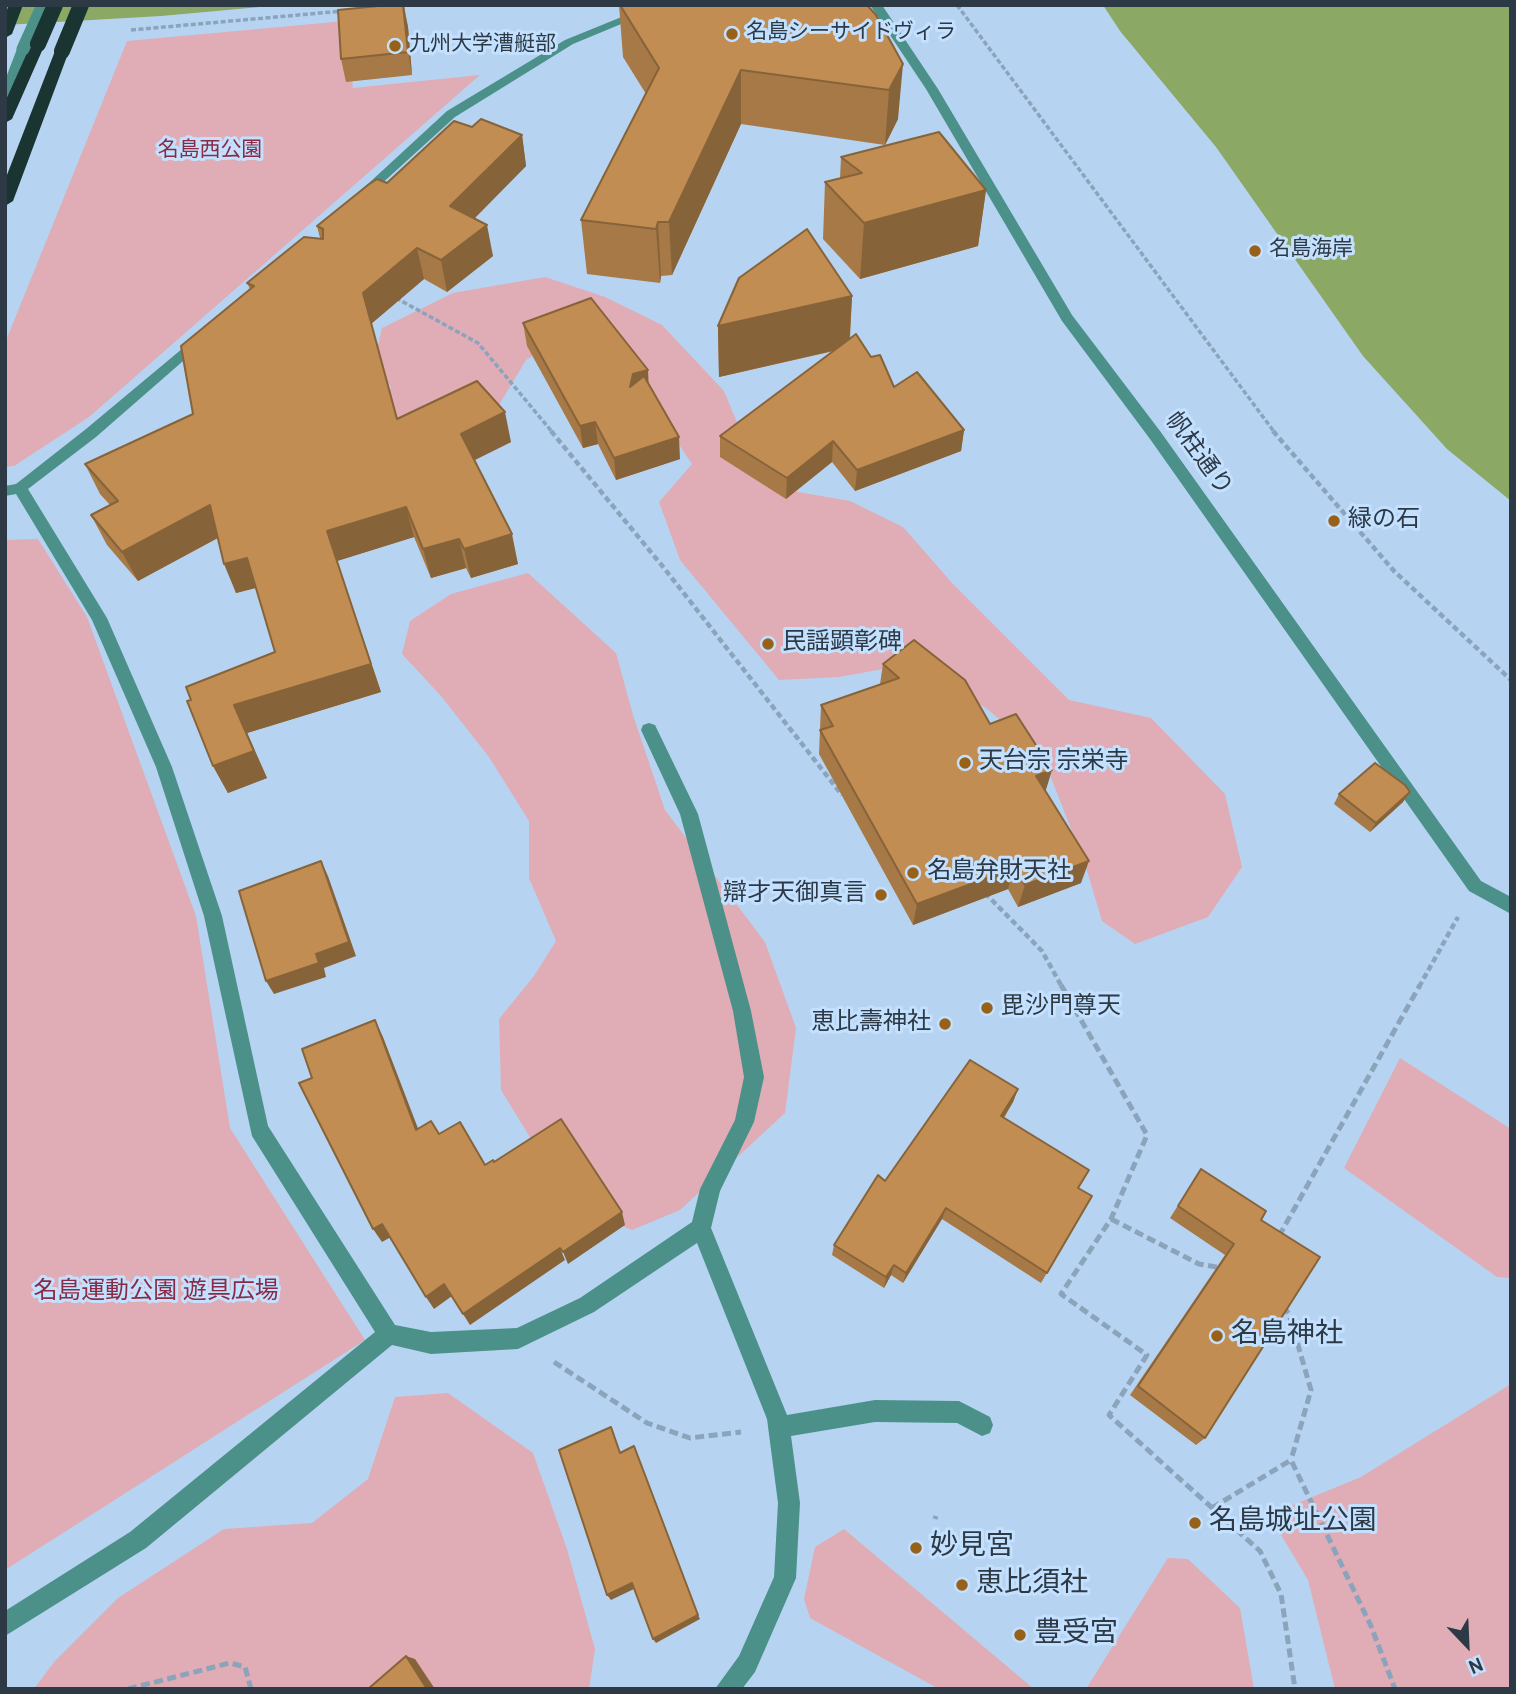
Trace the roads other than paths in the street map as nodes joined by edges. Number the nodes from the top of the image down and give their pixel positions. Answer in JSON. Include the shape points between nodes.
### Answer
{"nodes":[{"id":1,"x":16,"y":5,"type":"edge"},
{"id":2,"x":43,"y":5,"type":"edge"},
{"id":3,"x":55,"y":5,"type":"edge"},
{"id":4,"x":81,"y":5,"type":"edge"},
{"id":5,"x":662,"y":5,"type":"edge"},
{"id":6,"x":876,"y":5,"type":"edge"},
{"id":7,"x":5,"y":34,"type":"edge"},
{"id":8,"x":5,"y":96,"type":"edge"},
{"id":9,"x":5,"y":119,"type":"edge"},
{"id":10,"x":5,"y":201,"type":"edge"},
{"id":11,"x":348,"y":208,"type":"edge"},
{"id":12,"x":215,"y":326,"type":"edge"},
{"id":13,"x":13,"y":490,"type":"edge"},
{"id":14,"x":649,"y":730,"type":"dead end"},
{"id":15,"x":1511,"y":906,"type":"edge"},
{"id":16,"x":701,"y":1228,"type":"junction"},
{"id":17,"x":388,"y":1334,"type":"junction"},
{"id":18,"x":982,"y":1425,"type":"dead end"},
{"id":19,"x":779,"y":1427,"type":"junction"},
{"id":20,"x":5,"y":1625,"type":"edge"},
{"id":21,"x":727,"y":1689,"type":"edge"}],
"edges":[{"from":1,"to":7,"type":"highway"},
{"from":2,"to":8,"type":"street","bridge":true},
{"from":3,"to":9,"type":"highway","bridge":true},
{"from":4,"to":10,"type":"highway","bridge":true},
{"from":5,"to":11,"type":"street","via":[[569,42],[450,114]]},
{"from":6,"to":15,"type":"street","name":"帆柱通り","via":[[932,89],[1067,318],[1475,886]]},
{"from":12,"to":13,"type":"street","via":[[91,433]]},
{"from":13,"to":17,"type":"street","via":[[99,618],[164,767],[213,916],[259,1129]]},
{"from":14,"to":16,"type":"street","via":[[689,814],[754,1077],[744,1122],[710,1189]]},
{"from":16,"to":17,"type":"street","via":[[587,1305],[518,1338],[431,1343]]},
{"from":16,"to":19,"type":"street"},
{"from":17,"to":20,"type":"street","via":[[138,1540]]},
{"from":18,"to":19,"type":"street","via":[[959,1412],[875,1411]]},
{"from":19,"to":21,"type":"street","via":[[789,1503],[785,1578],[747,1664]]}]}
